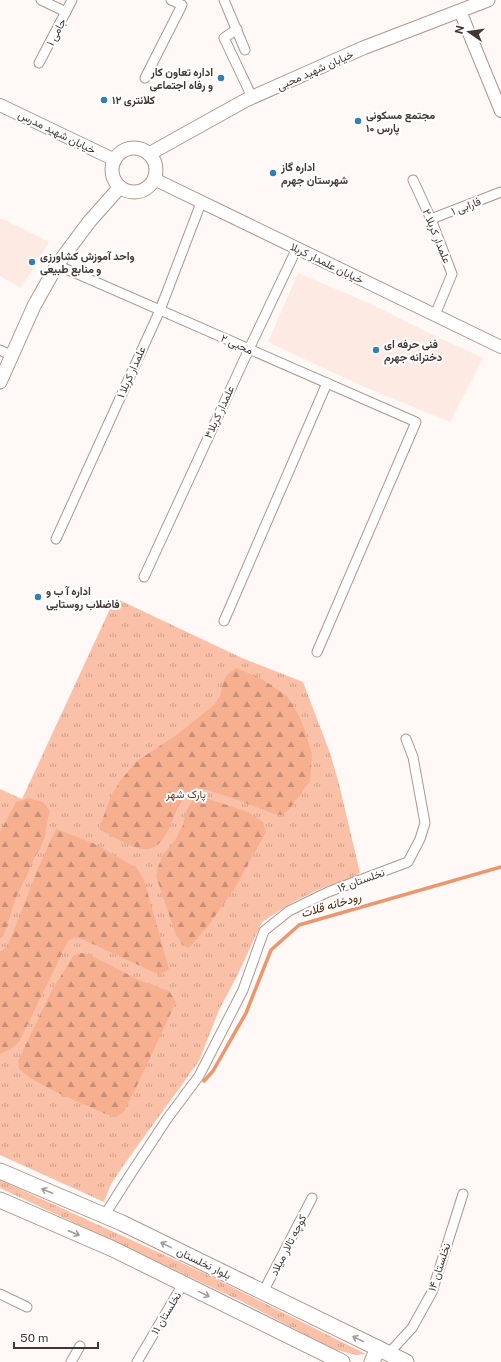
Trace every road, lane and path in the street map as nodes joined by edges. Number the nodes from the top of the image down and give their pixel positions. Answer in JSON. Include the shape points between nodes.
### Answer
{"nodes":[{"id":1,"x":41,"y":0,"type":"edge"},
{"id":2,"x":72,"y":0,"type":"edge"},
{"id":3,"x":171,"y":0,"type":"edge"},
{"id":4,"x":224,"y":0,"type":"edge"},
{"id":5,"x":488,"y":0,"type":"edge"},
{"id":6,"x":183,"y":3,"type":"edge"},
{"id":7,"x":460,"y":11,"type":"junction"},
{"id":8,"x":66,"y":12,"type":"junction"},
{"id":9,"x":237,"y":29,"type":"junction"},
{"id":10,"x":245,"y":50,"type":"dead end"},
{"id":11,"x":39,"y":63,"type":"dead end"},
{"id":12,"x":145,"y":78,"type":"dead end"},
{"id":13,"x":252,"y":97,"type":"junction"},
{"id":14,"x":0,"y":105,"type":"edge"},
{"id":15,"x":501,"y":111,"type":"edge"},
{"id":16,"x":149,"y":154,"type":"junction"},
{"id":17,"x":115,"y":160,"type":"junction"},
{"id":18,"x":154,"y":179,"type":"junction"},
{"id":19,"x":413,"y":180,"type":"dead end"},
{"id":20,"x":120,"y":187,"type":"junction"},
{"id":21,"x":501,"y":192,"type":"edge"},
{"id":22,"x":201,"y":202,"type":"junction"},
{"id":23,"x":431,"y":219,"type":"junction"},
{"id":24,"x":297,"y":248,"type":"junction"},
{"id":25,"x":57,"y":265,"type":"junction"},
{"id":26,"x":160,"y":310,"type":"junction"},
{"id":27,"x":435,"y":315,"type":"junction"},
{"id":28,"x":501,"y":347,"type":"edge"},
{"id":29,"x":249,"y":349,"type":"junction"},
{"id":30,"x":6,"y":353,"type":"edge"},
{"id":31,"x":0,"y":382,"type":"edge"},
{"id":32,"x":327,"y":383,"type":"junction"},
{"id":33,"x":56,"y":539,"type":"dead end"},
{"id":34,"x":144,"y":577,"type":"dead end"},
{"id":35,"x":224,"y":621,"type":"dead end"},
{"id":36,"x":317,"y":652,"type":"dead end"},
{"id":37,"x":406,"y":739,"type":"dead end"},
{"id":38,"x":0,"y":1171,"type":"edge"},
{"id":39,"x":463,"y":1194,"type":"dead end"},
{"id":40,"x":312,"y":1198,"type":"dead end"},
{"id":41,"x":0,"y":1200,"type":"edge"},
{"id":42,"x":104,"y":1216,"type":"junction"},
{"id":43,"x":183,"y":1284,"type":"junction"},
{"id":44,"x":263,"y":1292,"type":"junction"},
{"id":45,"x":0,"y":1294,"type":"edge"},
{"id":46,"x":27,"y":1307,"type":"dead end"},
{"id":47,"x":80,"y":1346,"type":"dead end"},
{"id":48,"x":383,"y":1351,"type":"junction"},
{"id":49,"x":71,"y":1362,"type":"edge"},
{"id":50,"x":137,"y":1362,"type":"edge"},
{"id":51,"x":342,"y":1362,"type":"edge"},
{"id":52,"x":372,"y":1362,"type":"edge"},
{"id":53,"x":406,"y":1362,"type":"edge"}],
"edges":[{"from":1,"to":8,"type":"street"},
{"from":2,"to":8,"type":"street","name":"جامی ۱"},
{"from":3,"to":6,"type":"street"},
{"from":4,"to":9,"type":"street"},
{"from":5,"to":7,"type":"main road","name":"خیابان شهید محبی"},
{"from":6,"to":12,"type":"street"},
{"from":7,"to":13,"type":"main road","name":"خیابان شهید محبی","via":[[363,48]]},
{"from":7,"to":15,"type":"street"},
{"from":8,"to":11,"type":"street","name":"جامی ۱"},
{"from":9,"to":10,"type":"street"},
{"from":9,"to":13,"type":"street","via":[[224,38]]},
{"from":13,"to":16,"type":"main road","name":"خیابان شهید محبی"},
{"from":14,"to":17,"type":"street","name":"خیابان شهید مدرس"},
{"from":16,"to":17,"type":"main road","via":[[144,150],[131,148],[124,150]]},
{"from":16,"to":18,"type":"main road","via":[[155,166]]},
{"from":17,"to":20,"type":"main road","via":[[113,174]]},
{"from":18,"to":20,"type":"main road","via":[[150,185],[139,191],[132,192]]},
{"from":18,"to":22,"type":"street","name":"خیابان علمدار کربلا"},
{"from":19,"to":23,"type":"street","name":"علمدار کربلا ۲"},
{"from":20,"to":25,"type":"main road","via":[[88,222]]},
{"from":21,"to":23,"type":"street","name":"فارابی ۱"},
{"from":22,"to":24,"type":"street","name":"خیابان علمدار کربلا"},
{"from":22,"to":26,"type":"street","name":"علمدار کربلا ۱"},
{"from":23,"to":27,"type":"street","name":"علمدار کربلا ۲","via":[[452,274]]},
{"from":24,"to":27,"type":"street","name":"خیابان علمدار کربلا"},
{"from":24,"to":29,"type":"street","name":"علمدار کربلا۳"},
{"from":25,"to":26,"type":"street","name":"محبی ۲"},
{"from":25,"to":30,"type":"main road"},
{"from":26,"to":29,"type":"street","name":"محبی ۲"},
{"from":26,"to":33,"type":"street","name":"علمدار کربلا ۱"},
{"from":27,"to":28,"type":"street","name":"خیابان علمدار کربلا"},
{"from":29,"to":32,"type":"street","name":"محبی ۲"},
{"from":29,"to":34,"type":"street","name":"علمدار کربلا۳"},
{"from":30,"to":31,"type":"main road"},
{"from":32,"to":35,"type":"street"},
{"from":32,"to":36,"type":"street","name":"محبی ۲","via":[[416,422]]},
{"from":37,"to":42,"type":"street","name":"نخلستان ۱۶","via":[[413,757],[425,823],[408,862],[328,892],[289,911],[264,931],[243,990],[199,1076],[167,1119]]},
{"from":42,"to":38,"type":"main road","name":"بلوار نخلستان","one_way":true},
{"from":39,"to":48,"type":"street","name":"نخلستان ۱۴","via":[[432,1292],[412,1328]]},
{"from":40,"to":44,"type":"street","name":"کوچه تالار میلاد"},
{"from":41,"to":43,"type":"main road","one_way":true,"via":[[112,1249]]},
{"from":44,"to":42,"type":"main road","name":"بلوار نخلستان","one_way":true},
{"from":43,"to":50,"type":"street","name":"نخلستان ۱۱"},
{"from":43,"to":51,"type":"main road","one_way":true},
{"from":48,"to":44,"type":"main road","name":"بلوار نخلستان","one_way":true},
{"from":45,"to":46,"type":"street"},
{"from":47,"to":49,"type":"street"},
{"from":48,"to":52,"type":"main road"},
{"from":48,"to":53,"type":"main road","name":"بلوار نخلستان"}]}
